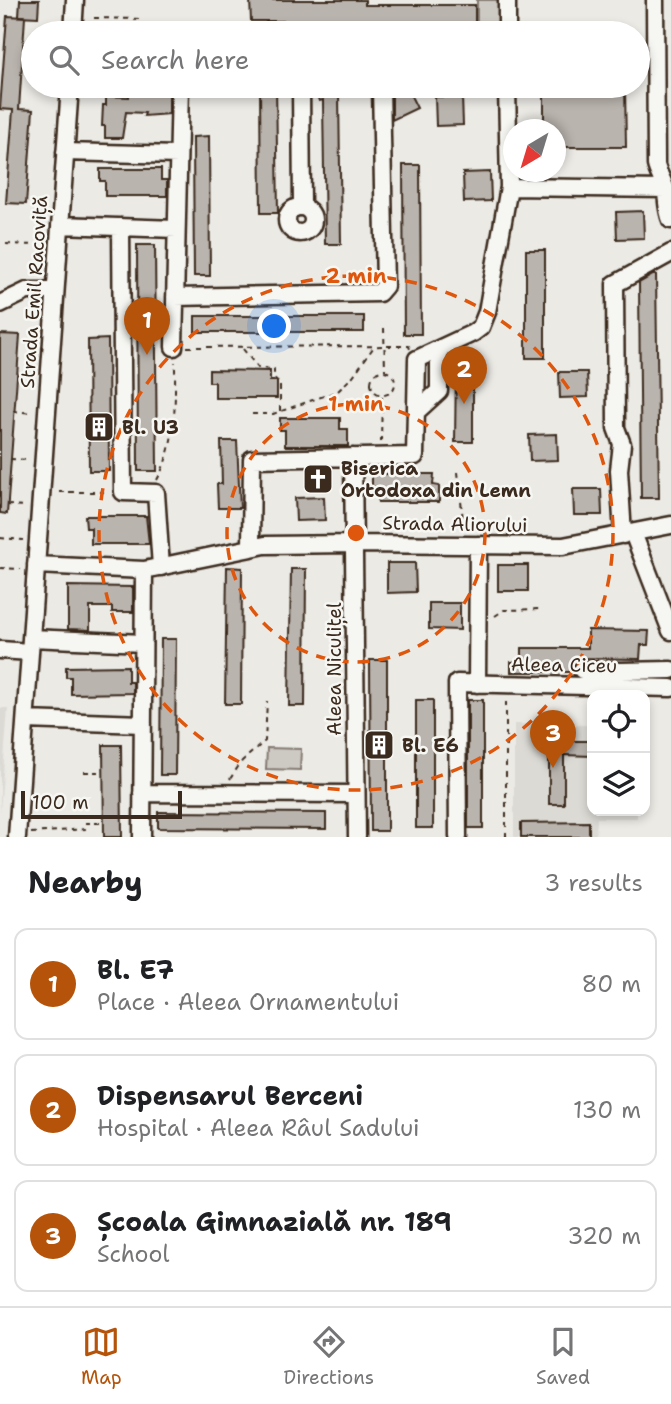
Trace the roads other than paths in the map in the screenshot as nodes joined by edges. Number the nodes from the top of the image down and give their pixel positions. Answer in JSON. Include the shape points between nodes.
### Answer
{"nodes":[{"id":1,"x":75,"y":0,"type":"edge"},
{"id":2,"x":507,"y":0,"type":"edge"},
{"id":3,"x":655,"y":0,"type":"edge"},
{"id":4,"x":74,"y":21,"type":"edge"},
{"id":5,"x":507,"y":21,"type":"edge"},
{"id":6,"x":68,"y":98,"type":"edge"},
{"id":7,"x":180,"y":98,"type":"edge"},
{"id":8,"x":301,"y":98,"type":"edge"},
{"id":9,"x":381,"y":98,"type":"edge"},
{"id":10,"x":507,"y":98,"type":"edge"},
{"id":11,"x":65,"y":152,"type":"junction"},
{"id":12,"x":178,"y":155,"type":"junction"},
{"id":13,"x":509,"y":187,"type":"junction"},
{"id":14,"x":668,"y":187,"type":"edge"},
{"id":15,"x":302,"y":207,"type":"dead end"},
{"id":16,"x":671,"y":220,"type":"edge"},
{"id":17,"x":60,"y":225,"type":"junction"},
{"id":18,"x":121,"y":227,"type":"junction"},
{"id":19,"x":176,"y":229,"type":"junction"},
{"id":20,"x":671,"y":253,"type":"edge"},
{"id":21,"x":55,"y":291,"type":"junction"},
{"id":22,"x":175,"y":297,"type":"junction"},
{"id":23,"x":0,"y":304,"type":"edge"},
{"id":24,"x":174,"y":348,"type":"road end"},
{"id":25,"x":439,"y":349,"type":"junction"},
{"id":26,"x":416,"y":412,"type":"junction"},
{"id":27,"x":353,"y":457,"type":"junction"},
{"id":28,"x":671,"y":525,"type":"edge"},
{"id":29,"x":628,"y":534,"type":"junction"},
{"id":30,"x":354,"y":544,"type":"junction"},
{"id":31,"x":472,"y":545,"type":"junction"},
{"id":32,"x":251,"y":547,"type":"junction"},
{"id":33,"x":29,"y":567,"type":"junction"},
{"id":34,"x":161,"y":567,"type":"junction"},
{"id":35,"x":144,"y":570,"type":"junction"},
{"id":36,"x":671,"y":631,"type":"edge"},
{"id":37,"x":143,"y":643,"type":"junction"},
{"id":38,"x":31,"y":645,"type":"junction"},
{"id":39,"x":0,"y":650,"type":"edge"},
{"id":40,"x":582,"y":670,"type":"dead end"},
{"id":41,"x":671,"y":670,"type":"edge"},
{"id":42,"x":620,"y":679,"type":"junction"},
{"id":43,"x":477,"y":684,"type":"junction"},
{"id":44,"x":671,"y":688,"type":"edge"},
{"id":45,"x":26,"y":720,"type":"junction"},
{"id":46,"x":143,"y":724,"type":"junction"},
{"id":47,"x":142,"y":793,"type":"junction"},
{"id":48,"x":356,"y":794,"type":"junction"},
{"id":49,"x":18,"y":836,"type":"edge"},
{"id":50,"x":142,"y":837,"type":"edge"},
{"id":51,"x":357,"y":837,"type":"edge"},
{"id":52,"x":458,"y":837,"type":"edge"}],
"edges":[{"from":1,"to":4,"type":"street"},
{"from":2,"to":5,"type":"street"},
{"from":3,"to":14,"type":"street","via":[[656,165]]},
{"from":6,"to":11,"type":"street","name":"Strada Emil Racoviță"},
{"from":7,"to":12,"type":"street"},
{"from":8,"to":15,"type":"street"},
{"from":9,"to":22,"type":"street","via":[[383,290]]},
{"from":10,"to":13,"type":"street"},
{"from":11,"to":12,"type":"street"},
{"from":11,"to":17,"type":"street","name":"Strada Emil Racoviță"},
{"from":12,"to":19,"type":"street"},
{"from":13,"to":14,"type":"street"},
{"from":13,"to":25,"type":"street","via":[[485,320],[473,333]]},
{"from":14,"to":16,"type":"street"},
{"from":17,"to":18,"type":"street"},
{"from":17,"to":21,"type":"street","name":"Strada Emil Racoviță"},
{"from":18,"to":19,"type":"street"},
{"from":18,"to":34,"type":"street","via":[[123,492],[156,493]]},
{"from":19,"to":22,"type":"street"},
{"from":20,"to":29,"type":"street","via":[[615,284],[616,428],[622,444],[619,470]]},
{"from":21,"to":23,"type":"street","via":[[27,291]]},
{"from":21,"to":33,"type":"street","name":"Strada Emil Racoviță"},
{"from":22,"to":24,"type":"street"},
{"from":25,"to":26,"type":"street","via":[[439,391]]},
{"from":25,"to":26,"type":"street","via":[[416,359]]},
{"from":26,"to":27,"type":"street","via":[[415,456]]},
{"from":27,"to":30,"type":"street","name":"Aleea Niculițel"},
{"from":27,"to":32,"type":"street","via":[[252,459]]},
{"from":28,"to":29,"type":"street","name":"Strada Aliorului"},
{"from":29,"to":31,"type":"street","name":"Strada Aliorului","via":[[574,545]]},
{"from":29,"to":36,"type":"street"},
{"from":30,"to":31,"type":"street","name":"Strada Aliorului"},
{"from":30,"to":32,"type":"street","name":"Strada Aliorului"},
{"from":30,"to":48,"type":"street","name":"Aleea Niculițel"},
{"from":31,"to":43,"type":"street"},
{"from":32,"to":34,"type":"street","name":"Strada Aliorului"},
{"from":33,"to":35,"type":"street","name":"Strada Aliorului"},
{"from":33,"to":38,"type":"street","name":"Strada Emil Racoviță"},
{"from":34,"to":35,"type":"street","name":"Strada Aliorului"},
{"from":35,"to":37,"type":"street"},
{"from":37,"to":38,"type":"street"},
{"from":37,"to":46,"type":"street"},
{"from":38,"to":39,"type":"street"},
{"from":38,"to":45,"type":"street","name":"Strada Emil Racoviță"},
{"from":40,"to":42,"type":"street"},
{"from":41,"to":42,"type":"street"},
{"from":42,"to":43,"type":"street","name":"Aleea Ciceu"},
{"from":42,"to":44,"type":"street","name":"Aleea Ciceu"},
{"from":43,"to":52,"type":"street","name":"Aleea Ciceu","via":[[457,683]]},
{"from":45,"to":46,"type":"street"},
{"from":45,"to":49,"type":"street","name":"Strada Emil Racoviță"},
{"from":46,"to":47,"type":"street"},
{"from":47,"to":48,"type":"street"},
{"from":47,"to":50,"type":"street"},
{"from":48,"to":51,"type":"street","name":"Aleea Niculițel"}]}
